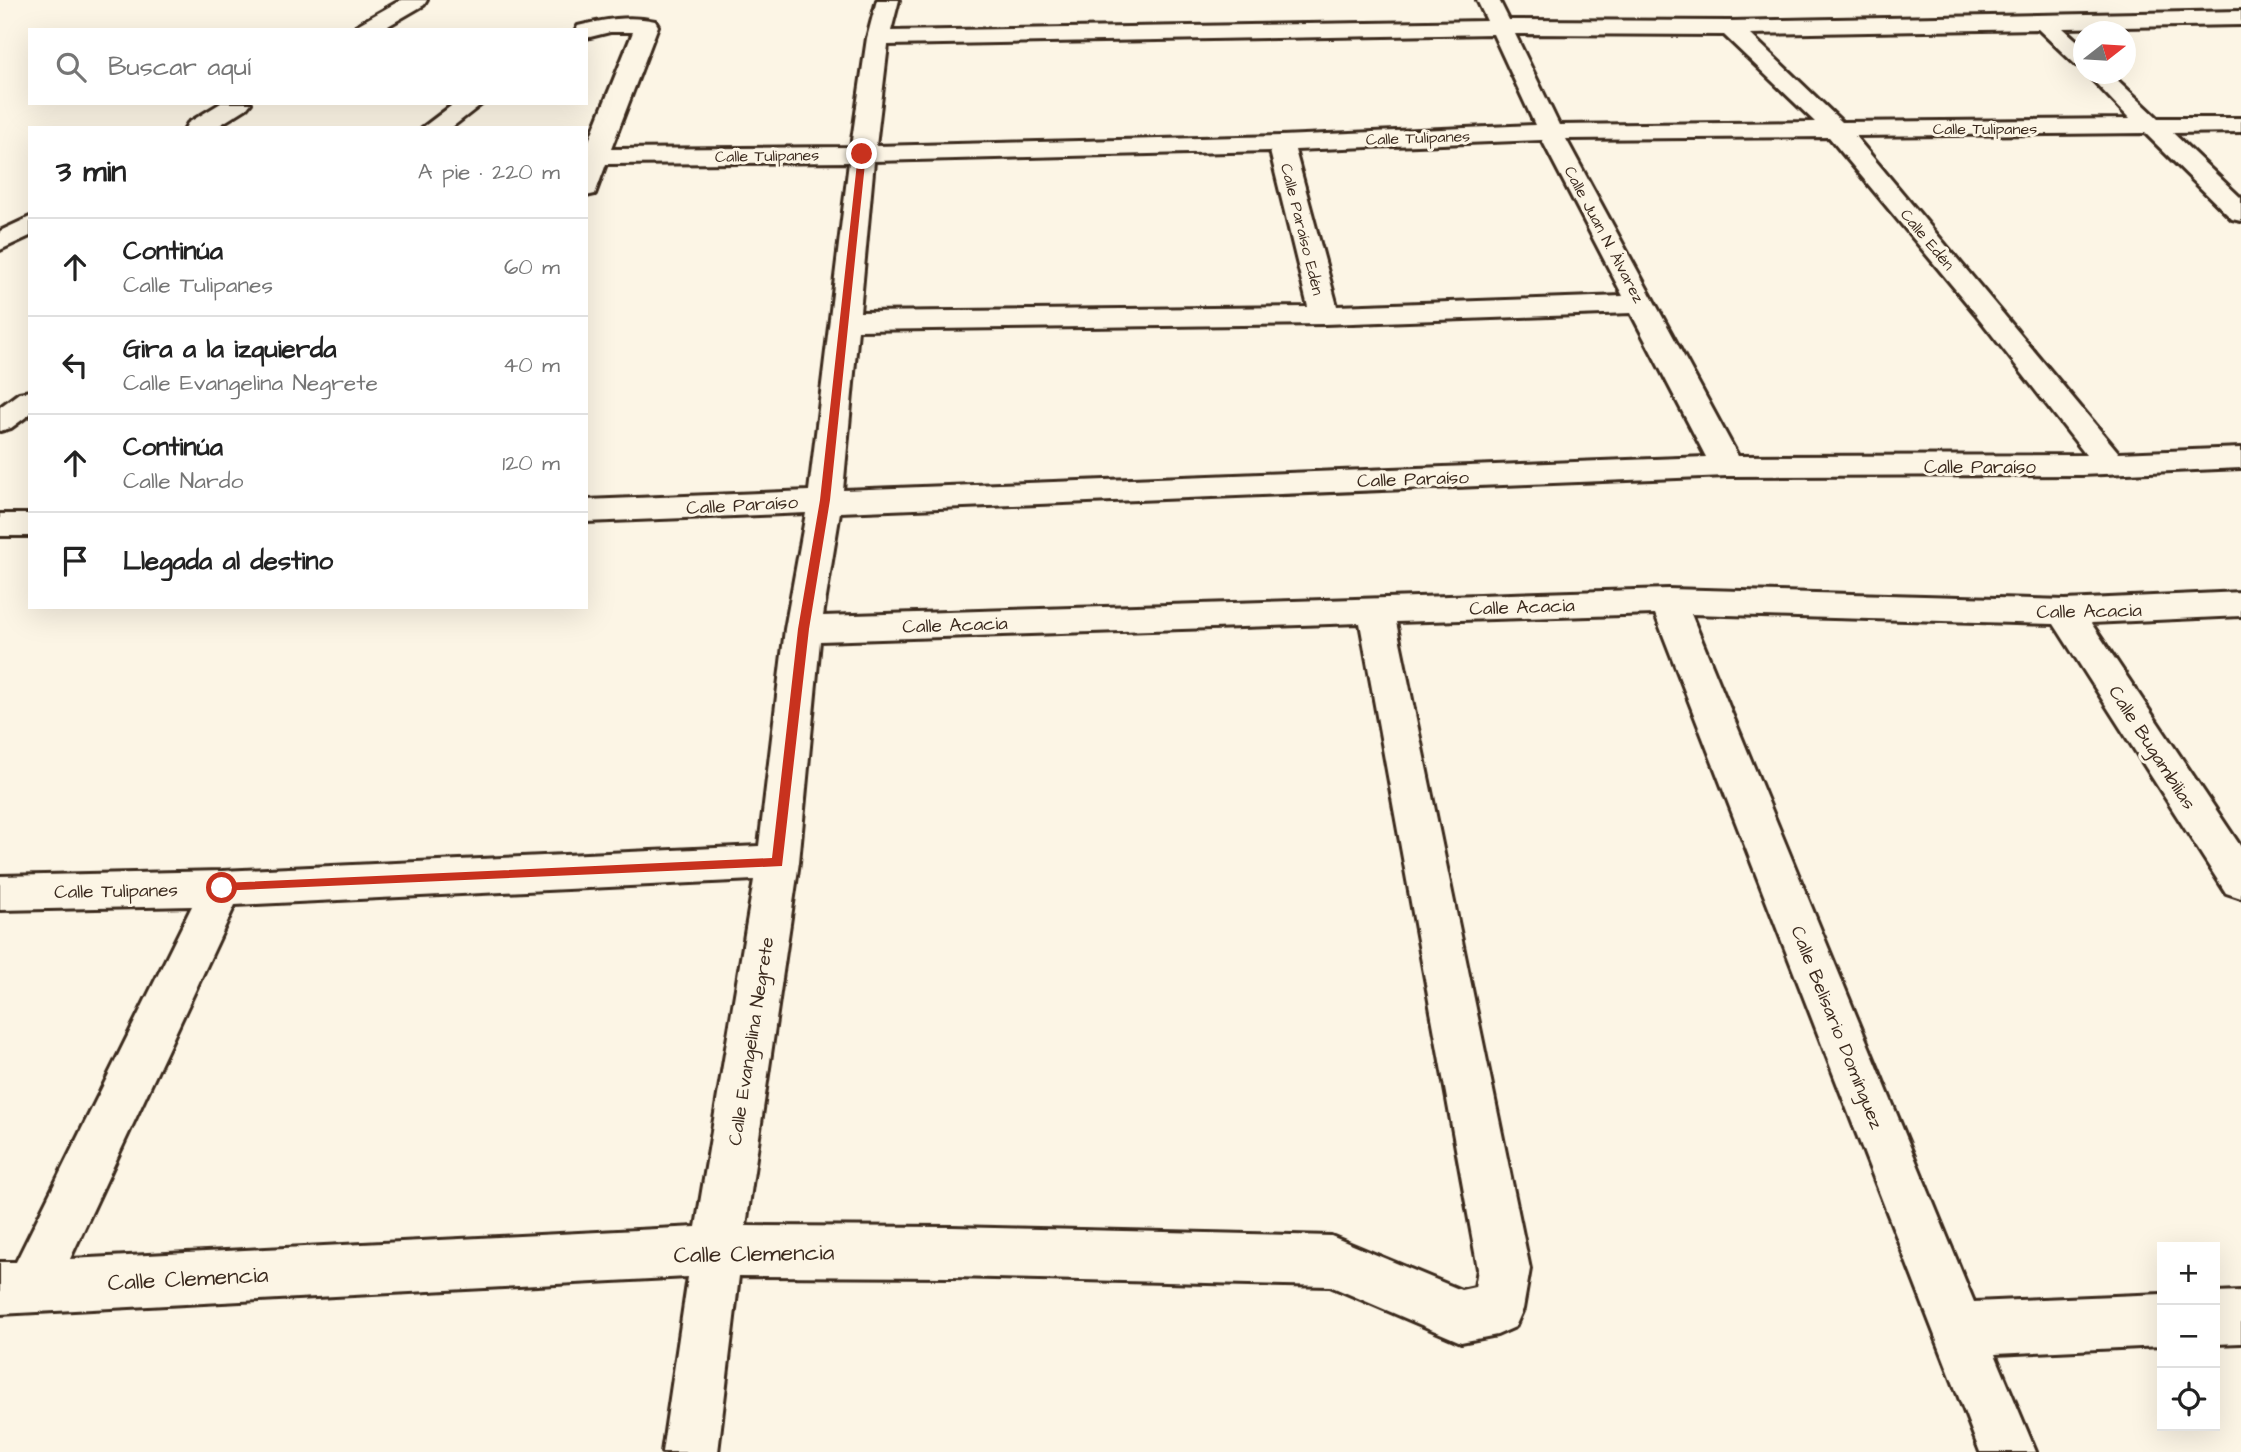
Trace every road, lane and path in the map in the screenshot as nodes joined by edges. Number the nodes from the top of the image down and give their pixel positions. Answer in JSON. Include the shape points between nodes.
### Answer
{"nodes":[{"id":1,"x":416,"y":0,"type":"edge"},
{"id":2,"x":888,"y":0,"type":"edge"},
{"id":3,"x":1488,"y":0,"type":"edge"},
{"id":4,"x":2241,"y":18,"type":"edge"},
{"id":5,"x":2044,"y":22,"type":"junction"},
{"id":6,"x":1500,"y":27,"type":"junction"},
{"id":7,"x":368,"y":28,"type":"edge"},
{"id":8,"x":1730,"y":29,"type":"junction"},
{"id":9,"x":588,"y":30,"type":"edge"},
{"id":10,"x":878,"y":38,"type":"junction"},
{"id":11,"x":2073,"y":50,"type":"edge"},
{"id":12,"x":2108,"y":84,"type":"edge"},
{"id":13,"x":236,"y":105,"type":"edge"},
{"id":14,"x":468,"y":105,"type":"edge"},
{"id":15,"x":2241,"y":125,"type":"edge"},
{"id":16,"x":200,"y":126,"type":"edge"},
{"id":17,"x":437,"y":126,"type":"edge"},
{"id":18,"x":2153,"y":127,"type":"junction"},
{"id":19,"x":1836,"y":130,"type":"junction"},
{"id":20,"x":1550,"y":132,"type":"junction"},
{"id":21,"x":1281,"y":143,"type":"junction"},
{"id":22,"x":862,"y":154,"type":"junction"},
{"id":23,"x":595,"y":157,"type":"junction"},
{"id":24,"x":588,"y":181,"type":"edge"},
{"id":25,"x":2241,"y":213,"type":"edge"},
{"id":26,"x":28,"y":226,"type":"edge"},
{"id":27,"x":0,"y":243,"type":"edge"},
{"id":28,"x":1642,"y":304,"type":"junction"},
{"id":29,"x":1325,"y":315,"type":"junction"},
{"id":30,"x":846,"y":321,"type":"junction"},
{"id":31,"x":28,"y":401,"type":"edge"},
{"id":32,"x":0,"y":421,"type":"edge"},
{"id":33,"x":2241,"y":458,"type":"edge"},
{"id":34,"x":2111,"y":464,"type":"junction"},
{"id":35,"x":1727,"y":466,"type":"junction"},
{"id":36,"x":825,"y":500,"type":"junction"},
{"id":37,"x":588,"y":511,"type":"edge"},
{"id":38,"x":0,"y":525,"type":"edge"},
{"id":39,"x":28,"y":525,"type":"edge"},
{"id":40,"x":1668,"y":601,"type":"junction"},
{"id":41,"x":2241,"y":604,"type":"edge"},
{"id":42,"x":1376,"y":611,"type":"junction"},
{"id":43,"x":2065,"y":612,"type":"junction"},
{"id":44,"x":803,"y":629,"type":"junction"},
{"id":45,"x":778,"y":862,"type":"junction"},
{"id":46,"x":2241,"y":881,"type":"edge"},
{"id":47,"x":222,"y":888,"type":"junction"},
{"id":48,"x":0,"y":893,"type":"edge"},
{"id":49,"x":717,"y":1251,"type":"junction"},
{"id":50,"x":16,"y":1287,"type":"edge"},
{"id":51,"x":2241,"y":1317,"type":"edge"},
{"id":52,"x":2220,"y":1318,"type":"edge"},
{"id":53,"x":2157,"y":1320,"type":"edge"},
{"id":54,"x":1959,"y":1329,"type":"junction"},
{"id":55,"x":690,"y":1452,"type":"edge"},
{"id":56,"x":2008,"y":1452,"type":"edge"}],
"edges":[{"from":1,"to":7,"type":"street"},
{"from":2,"to":10,"type":"street","name":"Calle Evangelina Negrete"},
{"from":3,"to":6,"type":"street","name":"Calle Juan N. Álvarez"},
{"from":4,"to":5,"type":"street"},
{"from":5,"to":8,"type":"street"},
{"from":5,"to":11,"type":"street"},
{"from":6,"to":8,"type":"street"},
{"from":6,"to":10,"type":"street"},
{"from":6,"to":20,"type":"street","name":"Calle Juan N. Álvarez"},
{"from":8,"to":19,"type":"street","name":"Calle Edén"},
{"from":9,"to":23,"type":"street","via":[[610,25],[647,26]]},
{"from":10,"to":22,"type":"street","name":"Calle Evangelina Negrete"},
{"from":12,"to":18,"type":"street"},
{"from":13,"to":16,"type":"street"},
{"from":14,"to":17,"type":"street"},
{"from":15,"to":18,"type":"street","name":"Calle Tulipanes"},
{"from":18,"to":19,"type":"street","name":"Calle Tulipanes"},
{"from":18,"to":25,"type":"street"},
{"from":19,"to":20,"type":"street","name":"Calle Tulipanes"},
{"from":19,"to":34,"type":"street","name":"Calle Edén"},
{"from":20,"to":21,"type":"street","name":"Calle Tulipanes"},
{"from":20,"to":28,"type":"street","name":"Calle Juan N. Álvarez"},
{"from":21,"to":22,"type":"street","name":"Calle Tulipanes"},
{"from":21,"to":29,"type":"street","name":"Calle Paraíso Edén"},
{"from":22,"to":23,"type":"street","name":"Calle Tulipanes"},
{"from":22,"to":30,"type":"street","name":"Calle Evangelina Negrete"},
{"from":23,"to":24,"type":"street"},
{"from":26,"to":27,"type":"street"},
{"from":28,"to":29,"type":"street"},
{"from":28,"to":35,"type":"street","name":"Calle Juan N. Álvarez"},
{"from":29,"to":30,"type":"street"},
{"from":30,"to":36,"type":"street","name":"Calle Evangelina Negrete"},
{"from":31,"to":32,"type":"street"},
{"from":33,"to":34,"type":"street","name":"Calle Paraíso"},
{"from":34,"to":35,"type":"street","name":"Calle Paraíso"},
{"from":35,"to":36,"type":"street","name":"Calle Paraíso"},
{"from":36,"to":37,"type":"street","name":"Calle Paraíso"},
{"from":36,"to":44,"type":"street","name":"Calle Evangelina Negrete"},
{"from":38,"to":39,"type":"street"},
{"from":40,"to":42,"type":"street","name":"Calle Acacia"},
{"from":40,"to":43,"type":"street","name":"Calle Acacia"},
{"from":40,"to":54,"type":"street","name":"Calle Belisario Domínguez"},
{"from":41,"to":43,"type":"street","name":"Calle Acacia"},
{"from":42,"to":44,"type":"street","name":"Calle Acacia"},
{"from":42,"to":49,"type":"street","name":"Calle Clemencia","via":[[1504,1269],[1497,1309],[1461,1316],[1331,1261]]},
{"from":43,"to":46,"type":"street","name":"Calle Bugambilias"},
{"from":44,"to":45,"type":"street","name":"Calle Evangelina Negrete"},
{"from":45,"to":47,"type":"street","name":"Calle Tulipanes"},
{"from":45,"to":49,"type":"street","name":"Calle Evangelina Negrete"},
{"from":47,"to":48,"type":"street","name":"Calle Tulipanes"},
{"from":47,"to":50,"type":"street"},
{"from":49,"to":50,"type":"street","name":"Calle Clemencia"},
{"from":49,"to":55,"type":"street","name":"Calle Evangelina Negrete"},
{"from":51,"to":52,"type":"street"},
{"from":53,"to":54,"type":"street"},
{"from":54,"to":56,"type":"street","name":"Calle Belisario Domínguez"}]}
